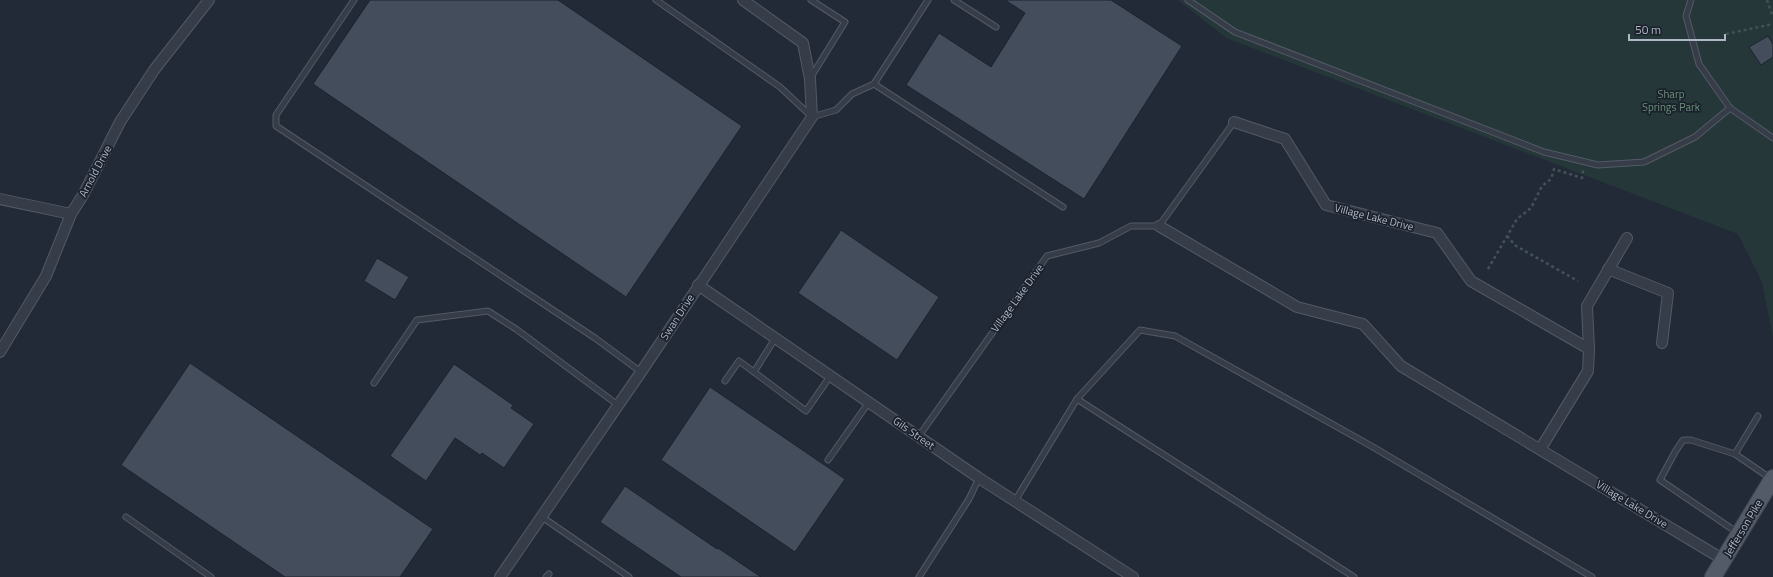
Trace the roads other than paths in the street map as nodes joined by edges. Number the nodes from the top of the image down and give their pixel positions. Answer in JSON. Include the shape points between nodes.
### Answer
{"nodes":[{"id":1,"x":209,"y":0,"type":"edge"},
{"id":2,"x":354,"y":0,"type":"edge"},
{"id":3,"x":656,"y":0,"type":"edge"},
{"id":4,"x":743,"y":0,"type":"edge"},
{"id":5,"x":811,"y":0,"type":"edge"},
{"id":6,"x":928,"y":0,"type":"edge"},
{"id":7,"x":954,"y":0,"type":"edge"},
{"id":8,"x":1188,"y":0,"type":"edge"},
{"id":9,"x":1691,"y":0,"type":"edge"},
{"id":10,"x":996,"y":27,"type":"dead end"},
{"id":11,"x":810,"y":79,"type":"junction"},
{"id":12,"x":874,"y":84,"type":"junction"},
{"id":13,"x":1730,"y":108,"type":"junction"},
{"id":14,"x":812,"y":117,"type":"junction"},
{"id":15,"x":1234,"y":122,"type":"joint"},
{"id":16,"x":1773,"y":138,"type":"edge"},
{"id":17,"x":0,"y":199,"type":"edge"},
{"id":18,"x":1063,"y":207,"type":"dead end"},
{"id":19,"x":71,"y":214,"type":"junction"},
{"id":20,"x":1159,"y":226,"type":"junction"},
{"id":21,"x":1627,"y":238,"type":"dead end"},
{"id":22,"x":1608,"y":269,"type":"junction"},
{"id":23,"x":698,"y":285,"type":"junction"},
{"id":24,"x":776,"y":338,"type":"junction"},
{"id":25,"x":1662,"y":343,"type":"dead end"},
{"id":26,"x":1589,"y":350,"type":"junction"},
{"id":27,"x":0,"y":352,"type":"edge"},
{"id":28,"x":641,"y":372,"type":"junction"},
{"id":29,"x":754,"y":372,"type":"junction"},
{"id":30,"x":831,"y":375,"type":"junction"},
{"id":31,"x":725,"y":381,"type":"dead end"},
{"id":32,"x":374,"y":383,"type":"dead end"},
{"id":33,"x":1077,"y":399,"type":"junction"},
{"id":34,"x":869,"y":402,"type":"junction"},
{"id":35,"x":618,"y":405,"type":"junction"},
{"id":36,"x":1758,"y":416,"type":"dead end"},
{"id":37,"x":919,"y":436,"type":"junction"},
{"id":38,"x":1541,"y":448,"type":"junction"},
{"id":39,"x":1735,"y":454,"type":"junction"},
{"id":40,"x":828,"y":460,"type":"dead end"},
{"id":41,"x":979,"y":478,"type":"junction"},
{"id":42,"x":1773,"y":479,"type":"edge"},
{"id":43,"x":1015,"y":501,"type":"junction"},
{"id":44,"x":126,"y":517,"type":"dead end"},
{"id":45,"x":542,"y":517,"type":"junction"},
{"id":46,"x":1739,"y":534,"type":"junction"},
{"id":47,"x":1724,"y":560,"type":"junction"},
{"id":48,"x":211,"y":577,"type":"edge"},
{"id":49,"x":500,"y":577,"type":"edge"},
{"id":50,"x":629,"y":577,"type":"edge"},
{"id":51,"x":919,"y":577,"type":"edge"},
{"id":52,"x":1133,"y":577,"type":"edge"},
{"id":53,"x":1354,"y":577,"type":"edge"},
{"id":54,"x":1592,"y":577,"type":"edge"},
{"id":55,"x":1713,"y":577,"type":"edge"}],
"edges":[{"from":1,"to":19,"type":"street","name":"Arnold Drive","via":[[145,83],[120,122],[84,195]]},
{"from":2,"to":28,"type":"lane","via":[[276,115],[276,126],[595,338]]},
{"from":3,"to":14,"type":"lane","via":[[780,87]]},
{"from":4,"to":11,"type":"street","via":[[803,44]]},
{"from":5,"to":11,"type":"lane","via":[[845,22]]},
{"from":6,"to":12,"type":"lane"},
{"from":7,"to":10,"type":"lane"},
{"from":8,"to":13,"type":"lane","via":[[1235,32],[1544,152],[1598,165],[1644,162],[1695,137]]},
{"from":9,"to":13,"type":"lane","via":[[1686,16],[1699,64]]},
{"from":11,"to":14,"type":"street"},
{"from":12,"to":14,"type":"lane","via":[[852,94],[836,110]]},
{"from":12,"to":18,"type":"lane"},
{"from":13,"to":16,"type":"lane"},
{"from":14,"to":23,"type":"street","name":"Swan Drive"},
{"from":15,"to":20,"type":"lane","name":"Village Lake Drive"},
{"from":15,"to":26,"type":"street","name":"Village Lake Drive","via":[[1285,139],[1326,205],[1437,233],[1471,281]]},
{"from":17,"to":19,"type":"street"},
{"from":19,"to":27,"type":"street","name":"Arnold Drive","via":[[46,276]]},
{"from":20,"to":37,"type":"lane","name":"Village Lake Drive","via":[[1131,226],[1099,243],[1047,256]]},
{"from":20,"to":38,"type":"street","name":"Village Lake Drive","via":[[1297,308],[1363,324],[1401,366]]},
{"from":21,"to":22,"type":"street"},
{"from":22,"to":25,"type":"street","via":[[1668,293]]},
{"from":22,"to":26,"type":"street","via":[[1587,306]]},
{"from":23,"to":24,"type":"street","name":"Gils Street"},
{"from":23,"to":28,"type":"street","name":"Swan Drive"},
{"from":24,"to":29,"type":"lane"},
{"from":24,"to":30,"type":"street","name":"Gils Street"},
{"from":26,"to":38,"type":"street","via":[[1588,371]]},
{"from":28,"to":35,"type":"street","name":"Swan Drive"},
{"from":29,"to":30,"type":"lane","via":[[806,411]]},
{"from":29,"to":31,"type":"lane","via":[[739,361]]},
{"from":30,"to":34,"type":"street","name":"Gils Street"},
{"from":32,"to":35,"type":"lane","via":[[417,320],[488,312],[516,329]]},
{"from":33,"to":43,"type":"lane"},
{"from":33,"to":53,"type":"lane"},
{"from":33,"to":54,"type":"lane","via":[[1140,330],[1175,336],[1373,447]]},
{"from":34,"to":37,"type":"street","name":"Gils Street"},
{"from":34,"to":40,"type":"lane"},
{"from":35,"to":45,"type":"street","name":"Swan Drive"},
{"from":36,"to":39,"type":"lane"},
{"from":37,"to":41,"type":"street","name":"Gils Street"},
{"from":38,"to":47,"type":"street","name":"Village Lake Drive"},
{"from":39,"to":42,"type":"lane"},
{"from":39,"to":46,"type":"lane","via":[[1691,440],[1683,440],[1660,480]]},
{"from":41,"to":43,"type":"street","name":"Gils Street"},
{"from":41,"to":51,"type":"lane","via":[[969,499]]},
{"from":42,"to":46,"type":"main road","name":"Jefferson Pike"},
{"from":43,"to":52,"type":"street","name":"Gils Street"},
{"from":44,"to":48,"type":"lane"},
{"from":45,"to":49,"type":"street","name":"Swan Drive"},
{"from":45,"to":50,"type":"lane"},
{"from":46,"to":47,"type":"main road","name":"Jefferson Pike"},
{"from":47,"to":55,"type":"main road","name":"Jefferson Pike"}]}
